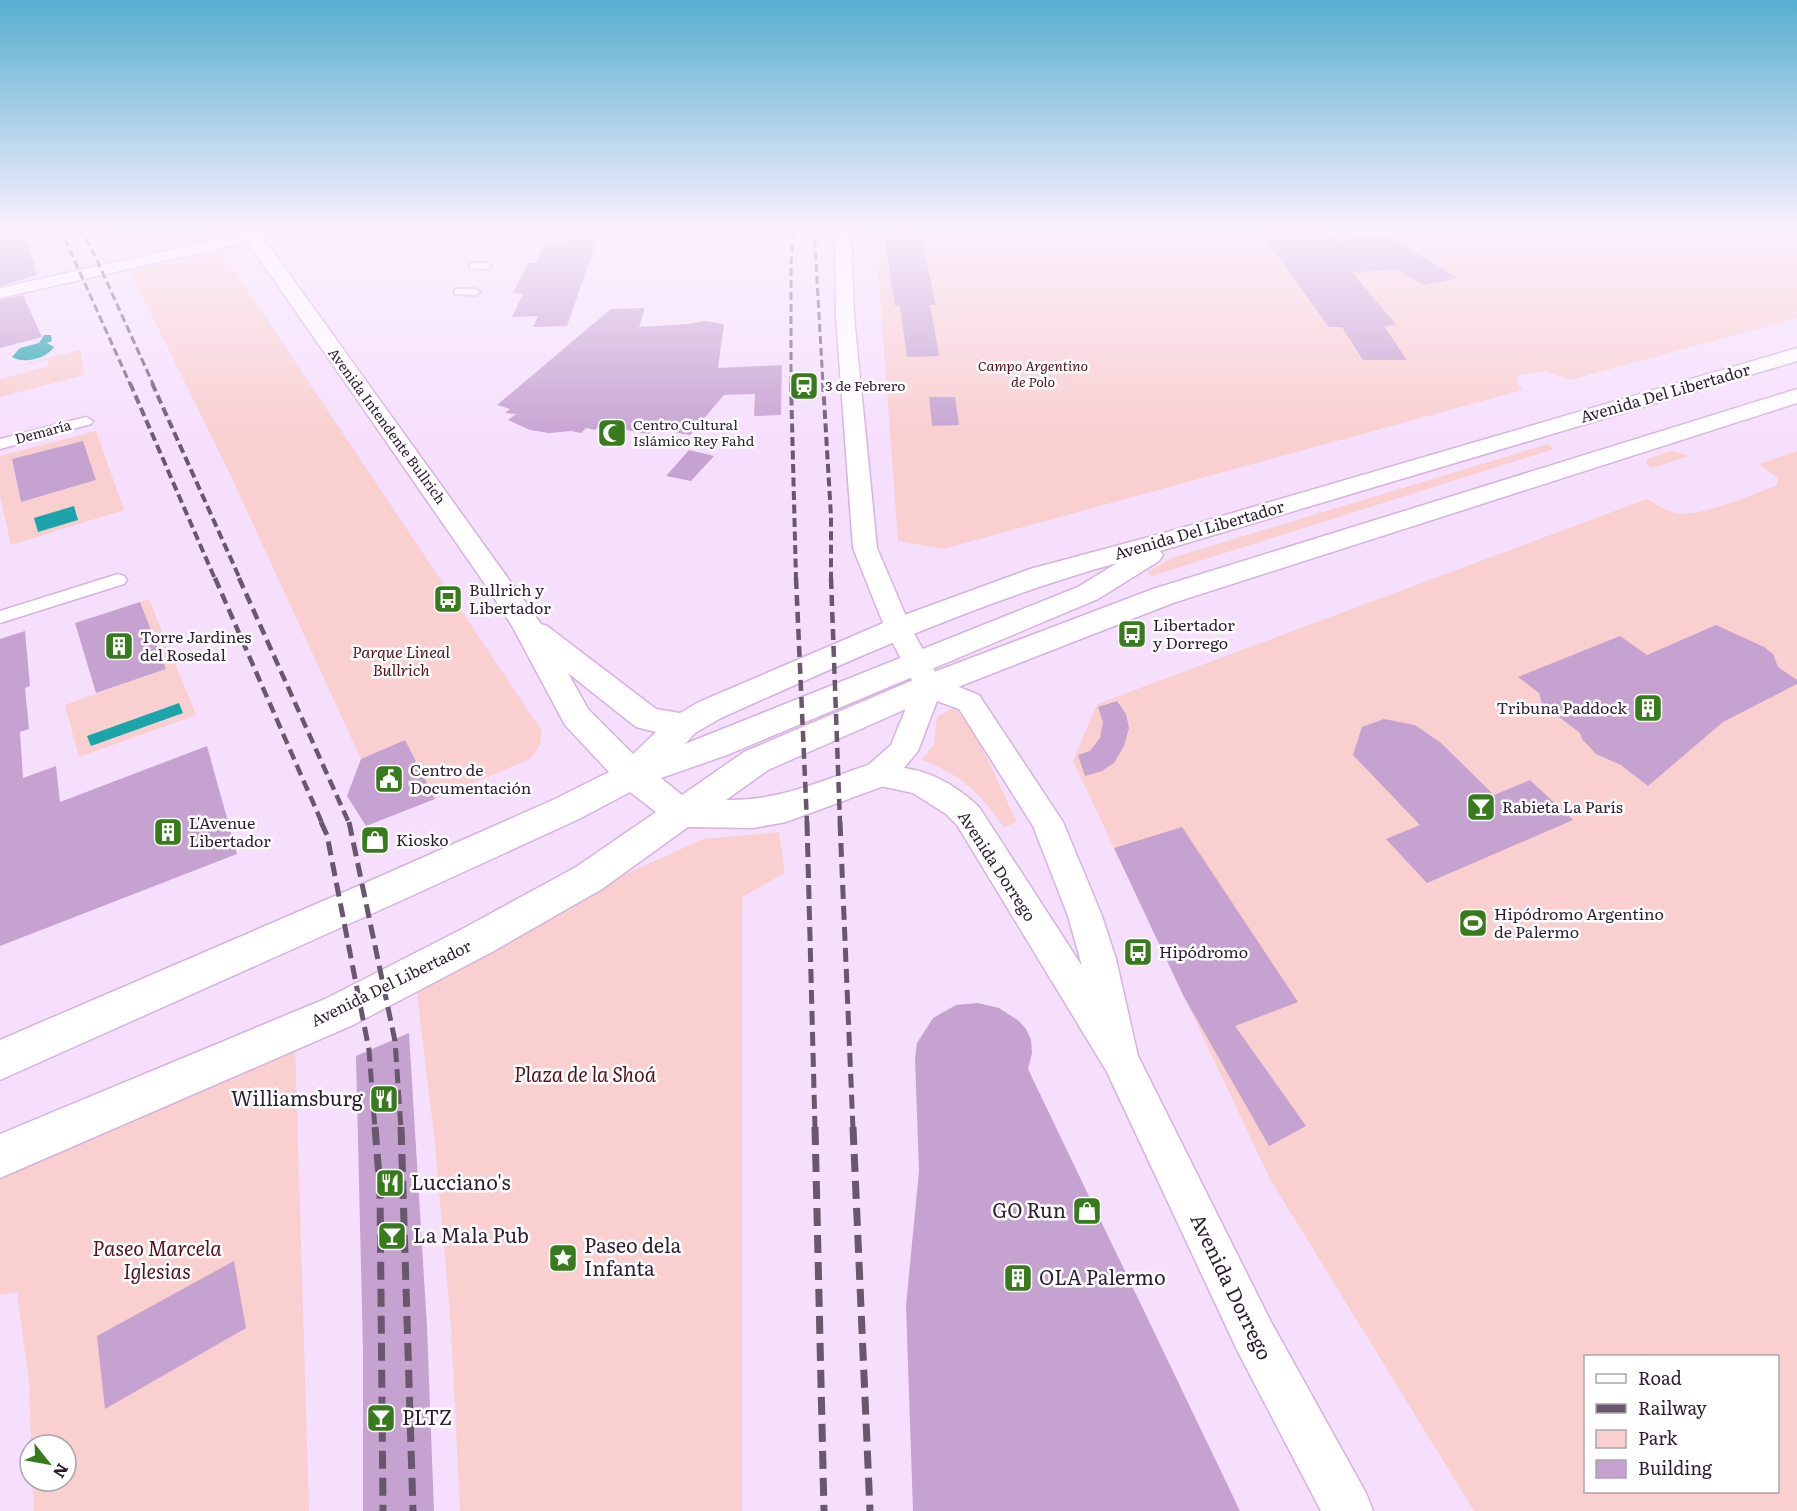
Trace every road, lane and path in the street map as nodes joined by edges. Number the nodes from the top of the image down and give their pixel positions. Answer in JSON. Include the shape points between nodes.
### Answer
{"nodes":[{"id":1,"x":296,"y":299,"type":"edge"},
{"id":2,"x":845,"y":299,"type":"edge"},
{"id":3,"x":1797,"y":354,"type":"edge"},
{"id":4,"x":1797,"y":396,"type":"edge"},
{"id":5,"x":1629,"y":404,"type":"junction"},
{"id":6,"x":86,"y":421,"type":"dead end"},
{"id":7,"x":1550,"y":426,"type":"junction"},
{"id":8,"x":1682,"y":432,"type":"junction"},
{"id":9,"x":0,"y":444,"type":"edge"},
{"id":10,"x":1601,"y":457,"type":"junction"},
{"id":11,"x":1173,"y":539,"type":"junction"},
{"id":12,"x":118,"y":580,"type":"dead end"},
{"id":13,"x":0,"y":617,"type":"edge"},
{"id":14,"x":526,"y":624,"type":"junction"},
{"id":15,"x":898,"y":628,"type":"junction"},
{"id":16,"x":923,"y":674,"type":"junction"},
{"id":17,"x":684,"y":725,"type":"junction"},
{"id":18,"x":756,"y":761,"type":"junction"},
{"id":19,"x":633,"y":775,"type":"junction"},
{"id":20,"x":877,"y":775,"type":"junction"},
{"id":21,"x":681,"y":813,"type":"junction"},
{"id":22,"x":1120,"y":1059,"type":"junction"},
{"id":23,"x":0,"y":1060,"type":"edge"},
{"id":24,"x":0,"y":1156,"type":"edge"},
{"id":25,"x":1348,"y":1511,"type":"edge"}],
"edges":[{"from":1,"to":14,"type":"main road","name":"Avenida Intendente Bullrich"},
{"from":2,"to":15,"type":"main road","via":[[865,548]]},
{"from":3,"to":5,"type":"main road","name":"Avenida Del Libertador"},
{"from":4,"to":8,"type":"main road","name":"Avenida Del Libertador"},
{"from":5,"to":7,"type":"main road","name":"Avenida Del Libertador"},
{"from":5,"to":8,"type":"main road"},
{"from":6,"to":9,"type":"street","name":"Demaría"},
{"from":7,"to":10,"type":"main road"},
{"from":7,"to":11,"type":"main road","name":"Avenida Del Libertador"},
{"from":8,"to":10,"type":"main road","name":"Avenida Del Libertador"},
{"from":10,"to":16,"type":"main road","name":"Avenida Del Libertador"},
{"from":11,"to":15,"type":"main road","name":"Avenida Del Libertador","via":[[1040,575]]},
{"from":11,"to":16,"type":"main road","via":[[1088,593]]},
{"from":12,"to":13,"type":"street"},
{"from":14,"to":17,"type":"main road","name":"Avenida Intendente Bullrich","via":[[646,718]]},
{"from":14,"to":19,"type":"main road","name":"Avenida Intendente Bullrich","via":[[576,717]]},
{"from":15,"to":16,"type":"main road"},
{"from":15,"to":17,"type":"main road","name":"Avenida Del Libertador"},
{"from":16,"to":18,"type":"main road","name":"Avenida Del Libertador"},
{"from":16,"to":19,"type":"main road"},
{"from":16,"to":20,"type":"main road","via":[[903,751]]},
{"from":16,"to":22,"type":"main road","name":"Avenida Dorrego","via":[[969,702],[1047,822],[1085,916]]},
{"from":17,"to":19,"type":"main road","name":"Avenida Del Libertador"},
{"from":18,"to":19,"type":"main road","name":"Avenida Del Libertador"},
{"from":18,"to":21,"type":"main road","name":"Avenida Del Libertador"},
{"from":19,"to":21,"type":"main road","name":"Avenida Intendente Bullrich"},
{"from":19,"to":23,"type":"main road","name":"Avenida Del Libertador","via":[[385,891]]},
{"from":20,"to":21,"type":"main road","via":[[786,808],[753,814]]},
{"from":20,"to":22,"type":"main road","name":"Avenida Dorrego","via":[[920,783],[968,816]]},
{"from":21,"to":24,"type":"main road","name":"Avenida Del Libertador","via":[[589,878],[339,1012]]},
{"from":22,"to":25,"type":"main road","name":"Avenida Dorrego","via":[[1254,1336]]}]}
